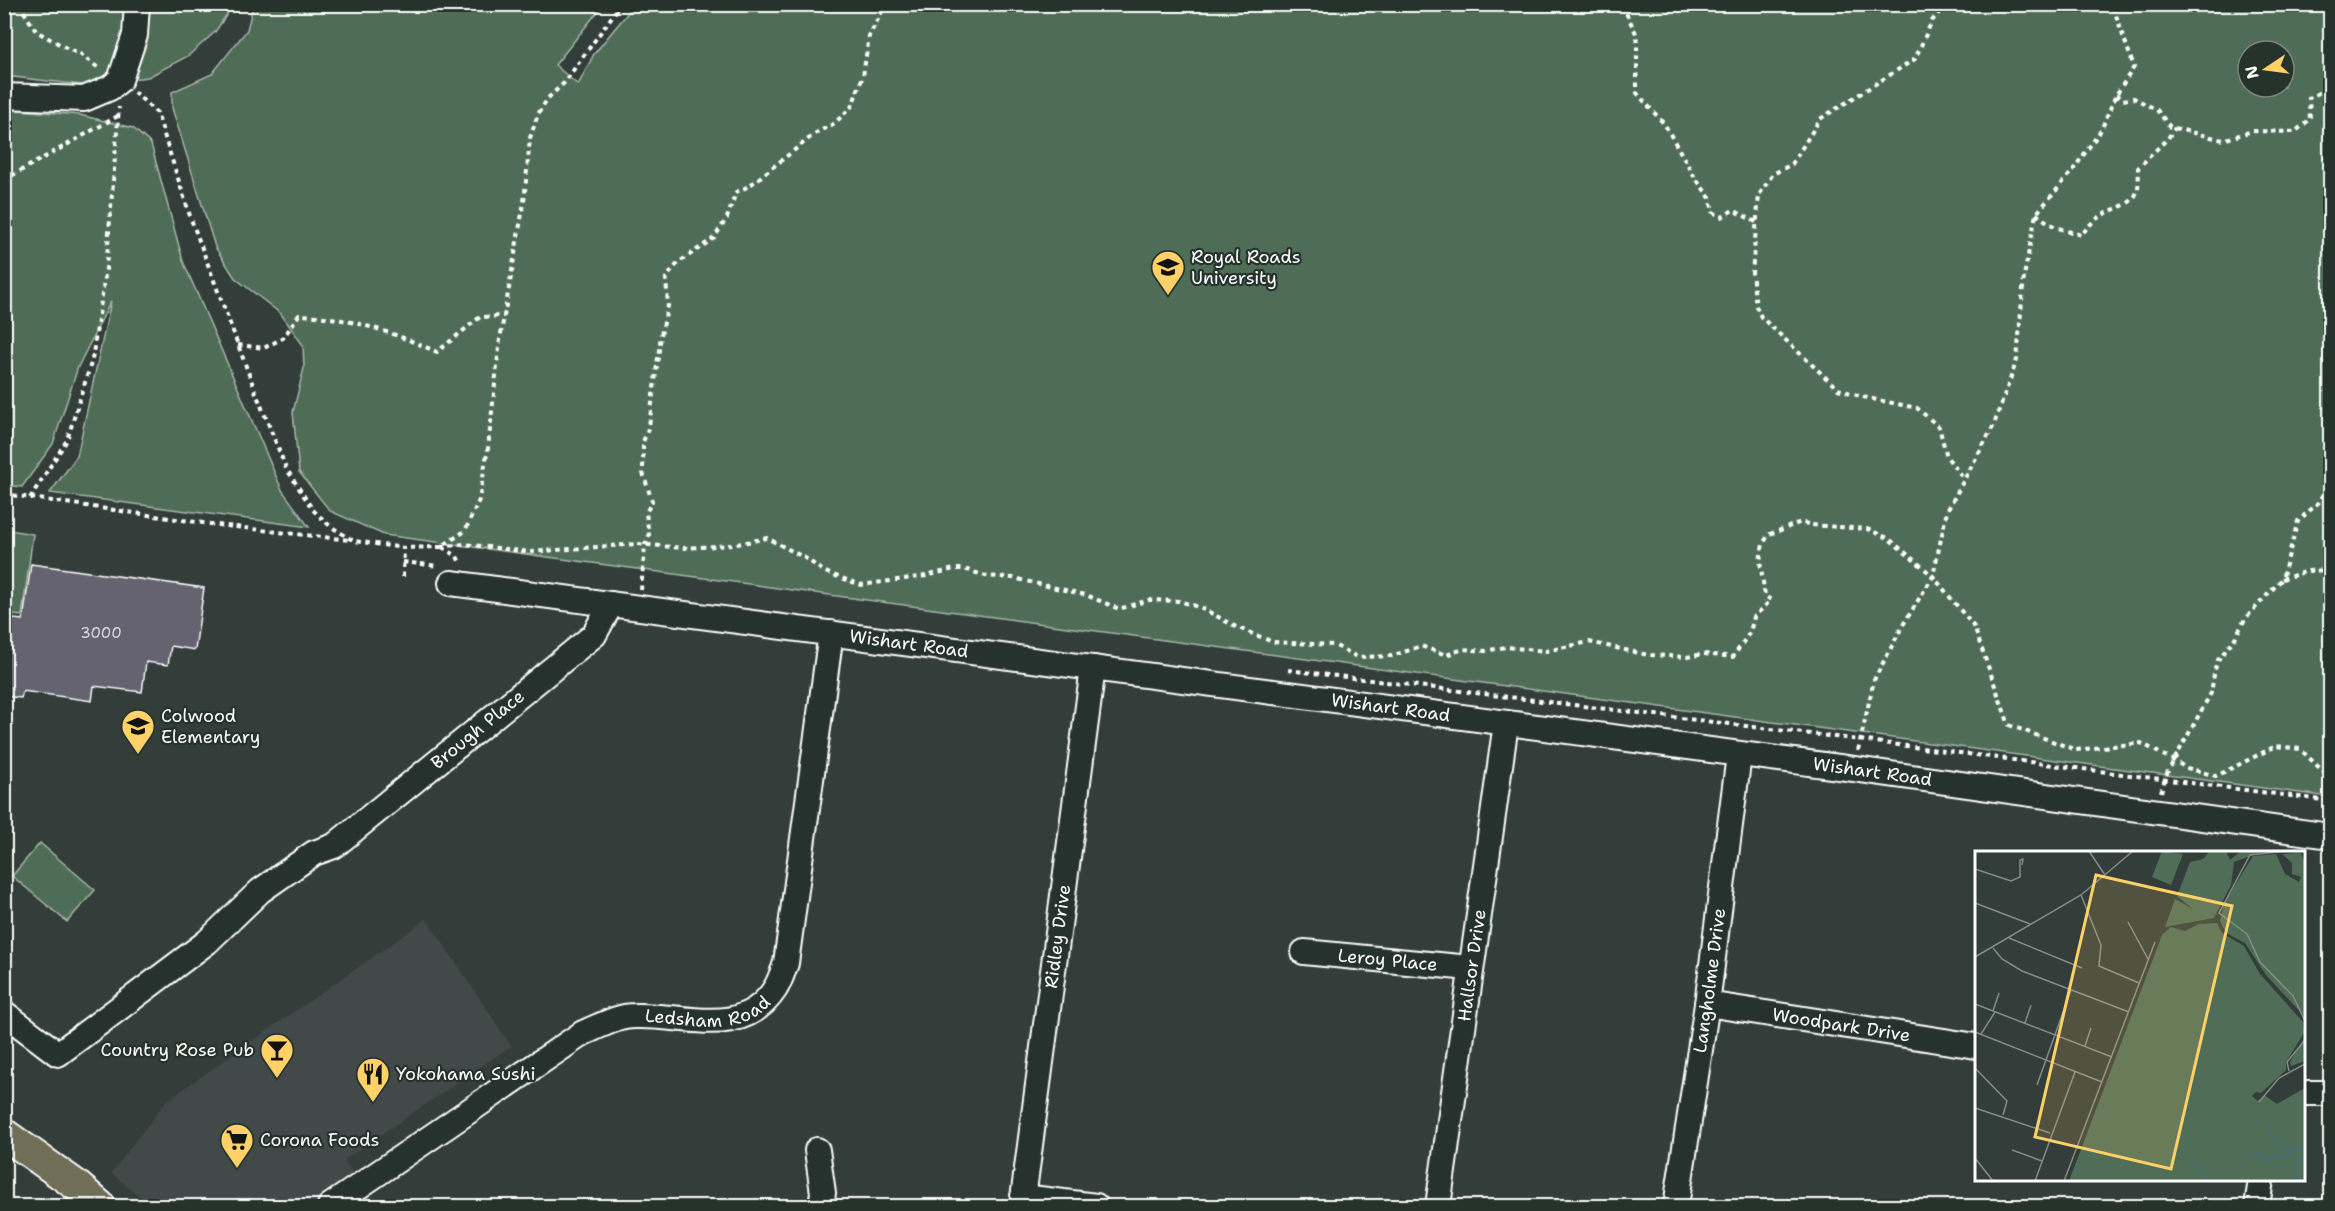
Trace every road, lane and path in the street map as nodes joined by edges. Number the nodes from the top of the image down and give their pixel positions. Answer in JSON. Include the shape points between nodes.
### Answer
{"nodes":[{"id":1,"x":19,"y":4,"type":"edge"},
{"id":2,"x":137,"y":4,"type":"edge"},
{"id":3,"x":621,"y":4,"type":"edge"},
{"id":4,"x":886,"y":4,"type":"edge"},
{"id":5,"x":1626,"y":4,"type":"edge"},
{"id":6,"x":1946,"y":4,"type":"edge"},
{"id":7,"x":2112,"y":4,"type":"edge"},
{"id":8,"x":120,"y":80,"type":"junction"},
{"id":9,"x":2331,"y":87,"type":"edge"},
{"id":10,"x":2116,"y":95,"type":"junction"},
{"id":11,"x":4,"y":96,"type":"edge"},
{"id":12,"x":118,"y":116,"type":"junction"},
{"id":13,"x":2176,"y":127,"type":"junction"},
{"id":14,"x":4,"y":180,"type":"edge"},
{"id":15,"x":2036,"y":214,"type":"junction"},
{"id":16,"x":1758,"y":223,"type":"junction"},
{"id":17,"x":504,"y":316,"type":"junction"},
{"id":18,"x":238,"y":345,"type":"junction"},
{"id":19,"x":1964,"y":479,"type":"junction"},
{"id":20,"x":2331,"y":480,"type":"edge"},
{"id":21,"x":4,"y":494,"type":"edge"},
{"id":22,"x":30,"y":498,"type":"junction"},
{"id":23,"x":354,"y":541,"type":"junction"},
{"id":24,"x":645,"y":545,"type":"junction"},
{"id":25,"x":441,"y":547,"type":"junction"},
{"id":26,"x":404,"y":548,"type":"junction"},
{"id":27,"x":403,"y":562,"type":"junction"},
{"id":28,"x":2331,"y":570,"type":"edge"},
{"id":29,"x":453,"y":572,"type":"junction"},
{"id":30,"x":1933,"y":576,"type":"junction"},
{"id":31,"x":403,"y":577,"type":"dead end"},
{"id":32,"x":2282,"y":579,"type":"junction"},
{"id":33,"x":634,"y":597,"type":"junction"},
{"id":34,"x":831,"y":633,"type":"junction"},
{"id":35,"x":1093,"y":668,"type":"junction"},
{"id":36,"x":1280,"y":669,"type":"dead end"},
{"id":37,"x":1506,"y":723,"type":"junction"},
{"id":38,"x":1860,"y":740,"type":"junction"},
{"id":39,"x":1739,"y":755,"type":"junction"},
{"id":40,"x":2175,"y":760,"type":"junction"},
{"id":41,"x":1854,"y":769,"type":"junction"},
{"id":42,"x":2331,"y":778,"type":"edge"},
{"id":43,"x":2164,"y":779,"type":"junction"},
{"id":44,"x":2331,"y":801,"type":"edge"},
{"id":45,"x":2156,"y":812,"type":"junction"},
{"id":46,"x":2331,"y":836,"type":"edge"},
{"id":47,"x":1304,"y":952,"type":"dead end"},
{"id":48,"x":1470,"y":968,"type":"junction"},
{"id":49,"x":1707,"y":1004,"type":"junction"},
{"id":50,"x":4,"y":1013,"type":"edge"},
{"id":51,"x":1975,"y":1046,"type":"edge"},
{"id":52,"x":2305,"y":1093,"type":"edge"},
{"id":53,"x":2331,"y":1093,"type":"edge"},
{"id":54,"x":4,"y":1134,"type":"edge"},
{"id":55,"x":817,"y":1150,"type":"dead end"},
{"id":56,"x":2261,"y":1181,"type":"edge"},
{"id":57,"x":1022,"y":1202,"type":"edge"},
{"id":58,"x":100,"y":1206,"type":"edge"},
{"id":59,"x":330,"y":1206,"type":"edge"},
{"id":60,"x":821,"y":1206,"type":"edge"},
{"id":61,"x":1096,"y":1206,"type":"edge"},
{"id":62,"x":1438,"y":1206,"type":"edge"},
{"id":63,"x":1676,"y":1206,"type":"edge"},
{"id":64,"x":2257,"y":1206,"type":"edge"}],
"edges":[{"from":1,"to":8,"type":"path","via":[[36,31]]},
{"from":2,"to":8,"type":"street","via":[[135,35]]},
{"from":3,"to":17,"type":"path","via":[[538,114],[530,138],[524,202]]},
{"from":4,"to":24,"type":"path","via":[[869,36],[863,76],[852,106],[835,123],[736,192],[727,218],[714,238],[678,263],[666,278],[668,306],[649,426],[643,442],[644,473],[652,501],[646,513],[649,535]]},
{"from":5,"to":16,"type":"path","via":[[1637,35],[1637,93],[1665,126],[1710,198],[1713,212],[1722,217],[1733,210]]},
{"from":6,"to":16,"type":"path","via":[[1932,21],[1915,59],[1820,119],[1792,164],[1773,174],[1759,195]]},
{"from":7,"to":10,"type":"path","via":[[2133,67]]},
{"from":8,"to":11,"type":"street","via":[[84,99]]},
{"from":8,"to":12,"type":"path"},
{"from":8,"to":18,"type":"path","via":[[157,113]]},
{"from":9,"to":13,"type":"path","via":[[2309,98],[2310,119],[2295,132],[2252,131],[2223,140]]},
{"from":10,"to":13,"type":"path","via":[[2123,100],[2134,98],[2157,110],[2170,127]]},
{"from":10,"to":15,"type":"path","via":[[2095,139]]},
{"from":12,"to":14,"type":"path"},
{"from":12,"to":22,"type":"path","via":[[106,269],[92,360],[67,440]]},
{"from":13,"to":15,"type":"path","via":[[2138,168],[2140,186],[2132,201],[2094,220],[2081,235]]},
{"from":15,"to":19,"type":"path","via":[[2024,276],[2017,360],[1994,427]]},
{"from":16,"to":19,"type":"path","via":[[1752,273],[1761,317],[1838,389],[1917,408],[1939,428],[1947,457]]},
{"from":17,"to":18,"type":"path","via":[[480,317],[437,352],[397,334],[326,316],[299,315],[283,338],[264,348]]},
{"from":17,"to":25,"type":"path","via":[[479,500],[465,531]]},
{"from":18,"to":23,"type":"path","via":[[286,468],[314,510]]},
{"from":19,"to":30,"type":"path","via":[[1947,511]]},
{"from":20,"to":32,"type":"path","via":[[2319,502],[2298,521]]},
{"from":21,"to":22,"type":"path"},
{"from":22,"to":23,"type":"path"},
{"from":23,"to":26,"type":"path"},
{"from":24,"to":25,"type":"path","via":[[530,552],[464,544]]},
{"from":24,"to":30,"type":"path","via":[[684,549],[767,538],[825,572],[861,585],[964,569],[1086,595],[1119,609],[1149,600],[1179,601],[1273,642],[1334,645],[1357,657],[1392,656],[1421,646],[1446,655],[1464,649],[1506,647],[1546,651],[1589,642],[1648,655],[1733,657],[1755,617],[1771,600],[1765,596],[1760,561],[1763,543],[1770,534],[1801,522],[1867,529],[1888,538]]},
{"from":24,"to":33,"type":"path"},
{"from":25,"to":26,"type":"path"},
{"from":25,"to":29,"type":"path","via":[[457,556]]},
{"from":26,"to":27,"type":"path"},
{"from":27,"to":29,"type":"path"},
{"from":27,"to":31,"type":"path"},
{"from":28,"to":32,"type":"path","via":[[2308,571]]},
{"from":29,"to":33,"type":"street","name":"Wishart Road"},
{"from":30,"to":38,"type":"path","via":[[1874,680]]},
{"from":30,"to":40,"type":"path","via":[[1974,627],[2009,724],[2076,750],[2141,743]]},
{"from":32,"to":40,"type":"path","via":[[2245,619],[2218,660],[2211,693]]},
{"from":33,"to":34,"type":"street","name":"Wishart Road"},
{"from":33,"to":50,"type":"street","name":"Brough Place","via":[[594,635],[334,846],[314,853],[260,891],[207,942],[58,1054]]},
{"from":34,"to":35,"type":"street","name":"Wishart Road"},
{"from":34,"to":59,"type":"street","name":"Ledsham Road","via":[[786,963],[776,988],[744,1017],[720,1021],[635,1016],[614,1019],[583,1033]]},
{"from":35,"to":37,"type":"street","name":"Wishart Road"},
{"from":35,"to":57,"type":"street","name":"Ridley Drive"},
{"from":36,"to":38,"type":"path"},
{"from":37,"to":39,"type":"street","name":"Wishart Road"},
{"from":37,"to":48,"type":"street","name":"Hallsor Drive"},
{"from":38,"to":41,"type":"path"},
{"from":38,"to":43,"type":"path"},
{"from":39,"to":41,"type":"street","name":"Wishart Road"},
{"from":39,"to":49,"type":"street","name":"Langholme Drive"},
{"from":40,"to":42,"type":"path","via":[[2187,768],[2216,776],[2276,746],[2300,750]]},
{"from":40,"to":43,"type":"path"},
{"from":41,"to":45,"type":"street","name":"Wishart Road"},
{"from":43,"to":44,"type":"path"},
{"from":43,"to":45,"type":"path"},
{"from":45,"to":46,"type":"street","name":"Wishart Road"},
{"from":47,"to":48,"type":"street","name":"Leroy Place"},
{"from":48,"to":62,"type":"street","name":"Hallsor Drive"},
{"from":49,"to":51,"type":"street","name":"Woodpark Drive"},
{"from":49,"to":63,"type":"street","name":"Langholme Drive"},
{"from":52,"to":53,"type":"street"},
{"from":54,"to":58,"type":"main road"},
{"from":55,"to":60,"type":"street"},
{"from":56,"to":64,"type":"street"},
{"from":57,"to":61,"type":"street"}]}
